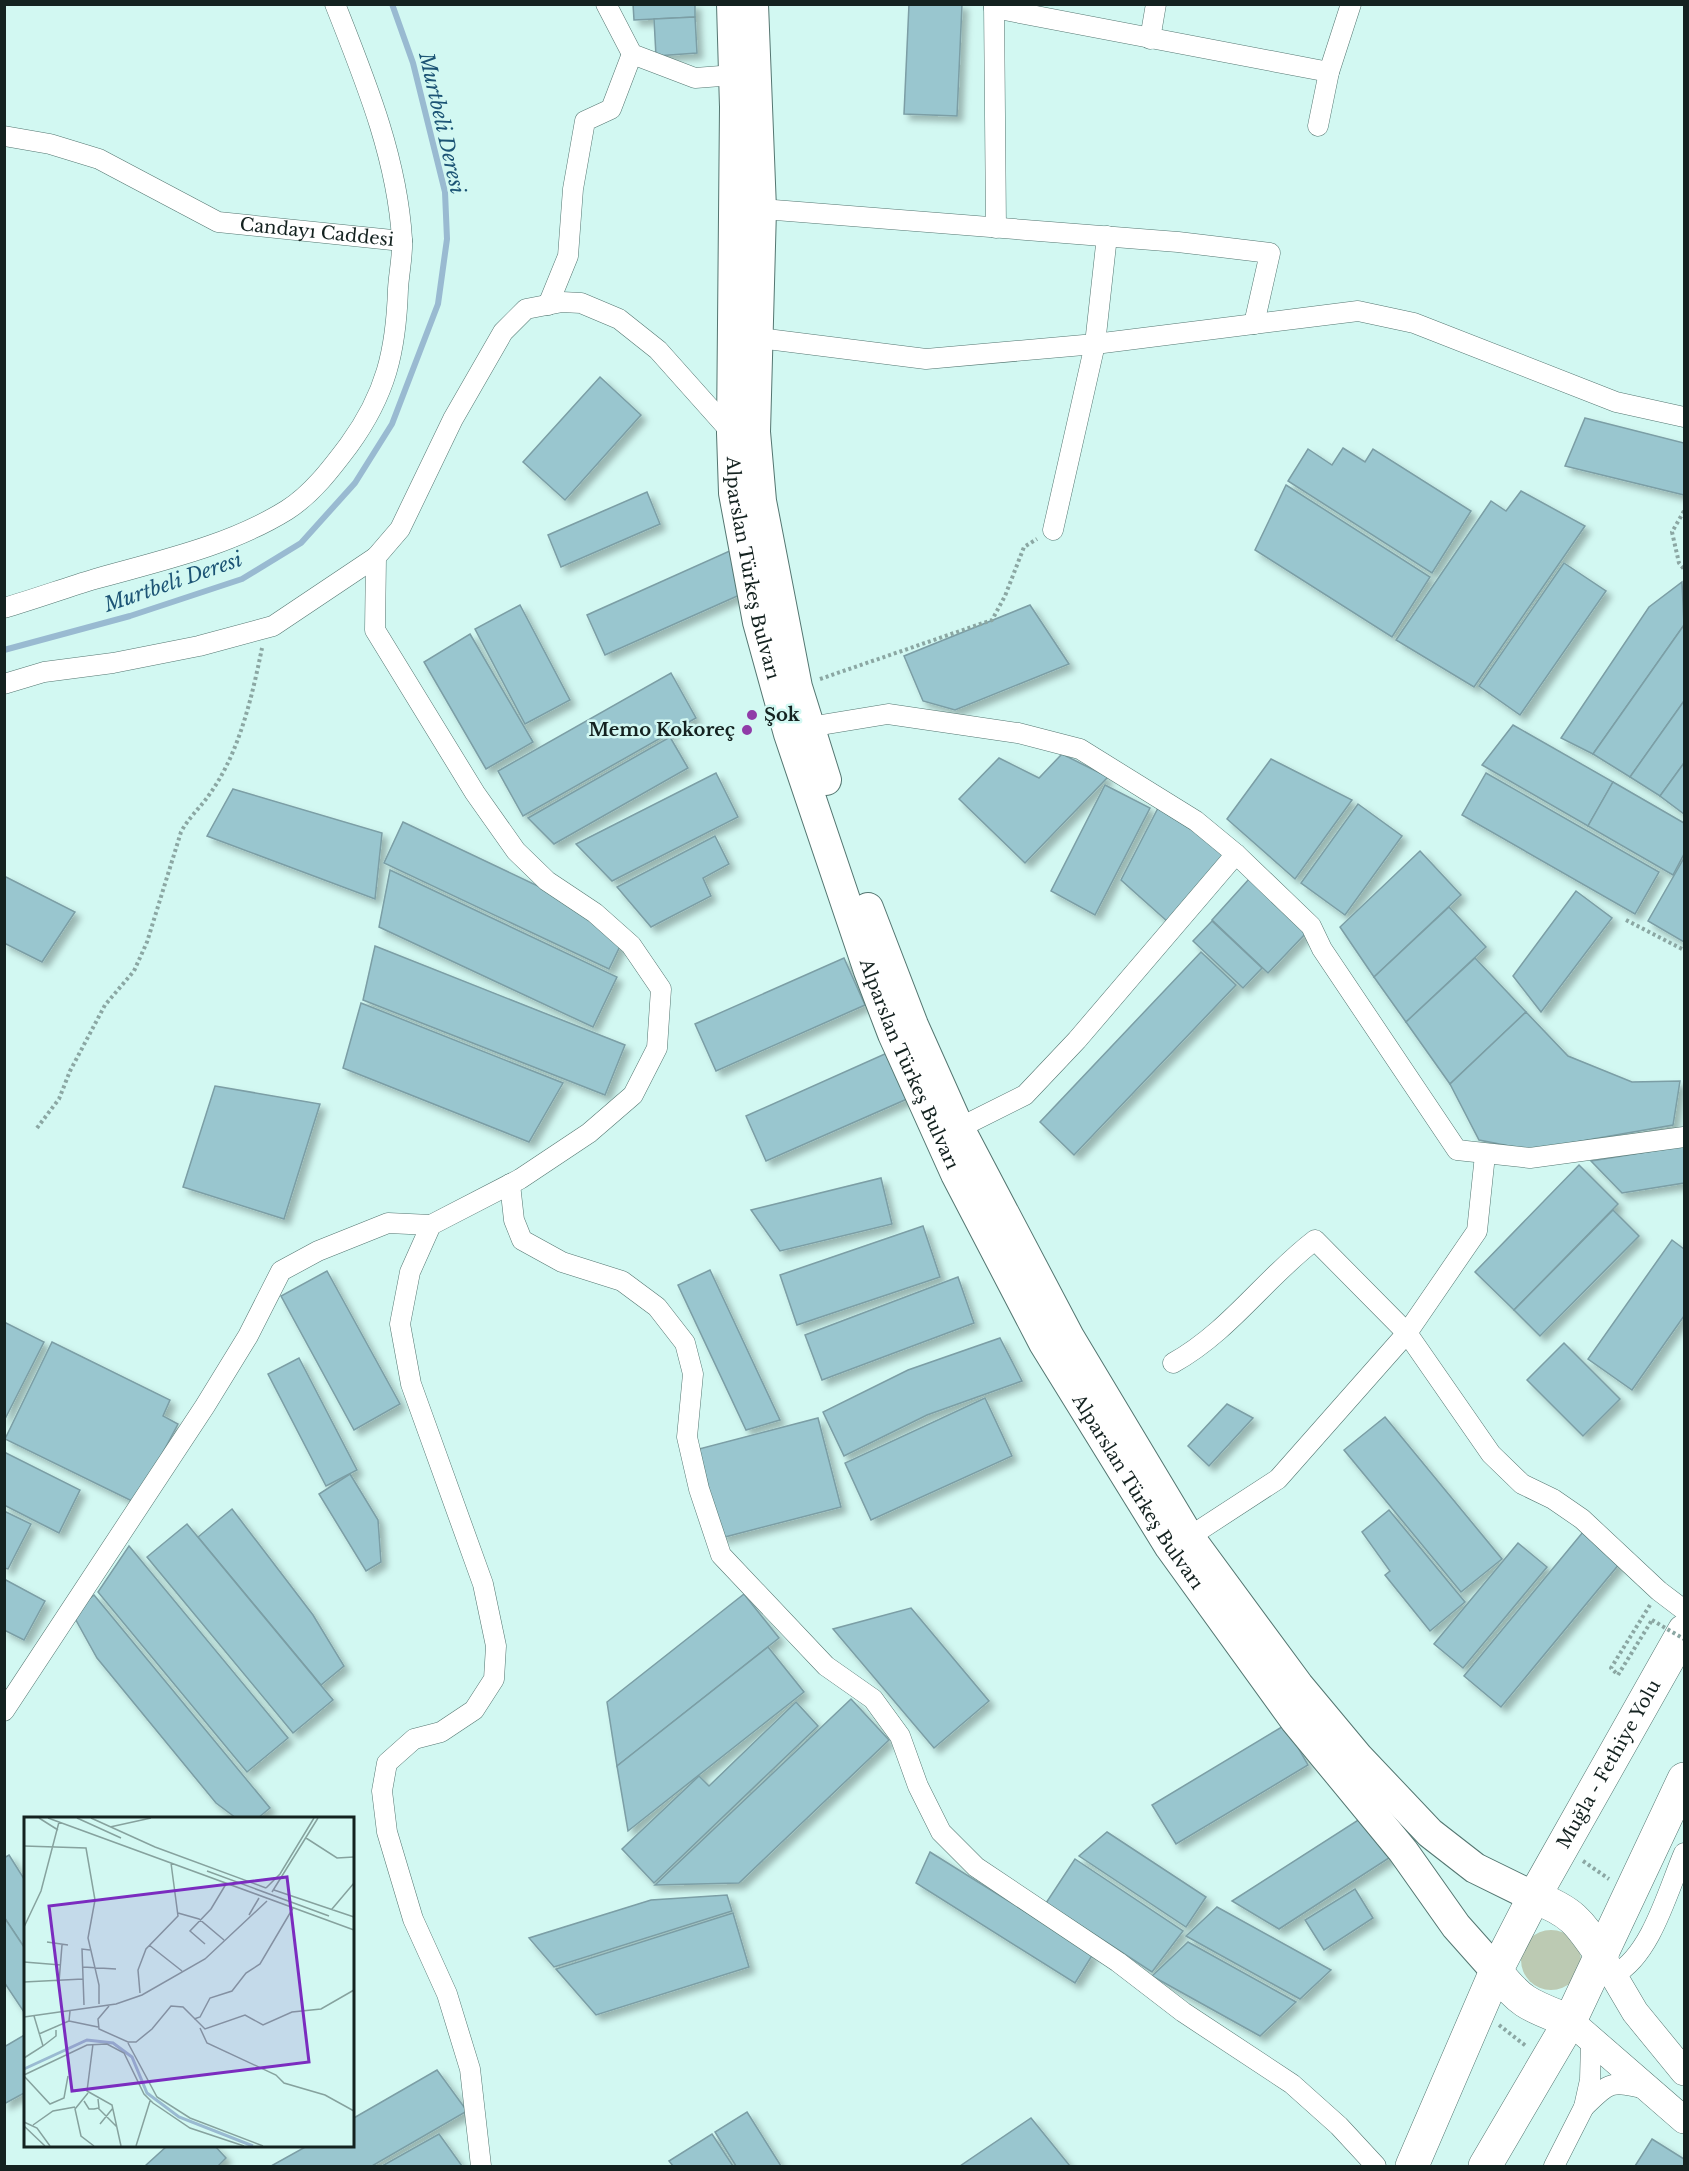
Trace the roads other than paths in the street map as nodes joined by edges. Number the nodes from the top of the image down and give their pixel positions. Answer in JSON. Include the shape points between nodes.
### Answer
{"nodes":[{"id":1,"x":335,"y":4,"type":"edge"},
{"id":2,"x":606,"y":4,"type":"edge"},
{"id":3,"x":732,"y":4,"type":"edge"},
{"id":4,"x":753,"y":4,"type":"edge"},
{"id":5,"x":1156,"y":4,"type":"edge"},
{"id":6,"x":1351,"y":4,"type":"edge"},
{"id":7,"x":994,"y":6,"type":"edge"},
{"id":8,"x":1150,"y":39,"type":"junction"},
{"id":9,"x":632,"y":54,"type":"junction"},
{"id":10,"x":1329,"y":72,"type":"junction"},
{"id":11,"x":734,"y":75,"type":"junction"},
{"id":12,"x":1318,"y":126,"type":"dead end"},
{"id":13,"x":4,"y":136,"type":"edge"},
{"id":14,"x":761,"y":209,"type":"junction"},
{"id":15,"x":996,"y":228,"type":"junction"},
{"id":16,"x":1107,"y":236,"type":"junction"},
{"id":17,"x":402,"y":241,"type":"junction"},
{"id":18,"x":548,"y":305,"type":"junction"},
{"id":19,"x":1254,"y":324,"type":"junction"},
{"id":20,"x":759,"y":338,"type":"junction"},
{"id":21,"x":1095,"y":344,"type":"junction"},
{"id":22,"x":1684,"y":417,"type":"edge"},
{"id":23,"x":732,"y":433,"type":"junction"},
{"id":24,"x":1053,"y":530,"type":"road end"},
{"id":25,"x":376,"y":557,"type":"junction"},
{"id":26,"x":4,"y":608,"type":"edge"},
{"id":27,"x":4,"y":684,"type":"edge"},
{"id":28,"x":808,"y":727,"type":"junction"},
{"id":29,"x":1236,"y":854,"type":"junction"},
{"id":30,"x":959,"y":1128,"type":"junction"},
{"id":31,"x":1684,"y":1137,"type":"edge"},
{"id":32,"x":1485,"y":1155,"type":"junction"},
{"id":33,"x":510,"y":1184,"type":"junction"},
{"id":34,"x":431,"y":1225,"type":"junction"},
{"id":35,"x":1407,"y":1333,"type":"junction"},
{"id":36,"x":1173,"y":1363,"type":"dead end"},
{"id":37,"x":1190,"y":1537,"type":"junction"},
{"id":38,"x":1684,"y":1610,"type":"edge"},
{"id":39,"x":1684,"y":1631,"type":"edge"},
{"id":40,"x":4,"y":1711,"type":"edge"},
{"id":41,"x":1684,"y":1779,"type":"edge"},
{"id":42,"x":1684,"y":1853,"type":"edge"},
{"id":43,"x":1534,"y":1897,"type":"junction"},
{"id":44,"x":1608,"y":1965,"type":"junction"},
{"id":45,"x":1496,"y":1971,"type":"junction"},
{"id":46,"x":1581,"y":2031,"type":"junction"},
{"id":47,"x":1684,"y":2072,"type":"edge"},
{"id":48,"x":1650,"y":2090,"type":"junction"},
{"id":49,"x":1584,"y":2107,"type":"junction"},
{"id":50,"x":1684,"y":2120,"type":"edge"},
{"id":51,"x":481,"y":2166,"type":"edge"},
{"id":52,"x":1376,"y":2166,"type":"edge"},
{"id":53,"x":1412,"y":2166,"type":"edge"},
{"id":54,"x":1485,"y":2166,"type":"edge"},
{"id":55,"x":1554,"y":2166,"type":"edge"}],
"edges":[{"from":1,"to":17,"type":"street","name":"Candayı Caddesi","via":[[384,143]]},
{"from":2,"to":9,"type":"street"},
{"from":3,"to":11,"type":"main road","name":"Alparslan Türkeş Bulvarı"},
{"from":4,"to":14,"type":"main road","name":"Alparslan Türkeş Bulvarı"},
{"from":5,"to":8,"type":"street"},
{"from":6,"to":10,"type":"street"},
{"from":7,"to":8,"type":"street"},
{"from":7,"to":15,"type":"street"},
{"from":8,"to":10,"type":"street"},
{"from":9,"to":11,"type":"street","via":[[695,78]]},
{"from":9,"to":18,"type":"street","via":[[611,109],[585,121],[573,189],[568,256]]},
{"from":10,"to":12,"type":"street"},
{"from":11,"to":23,"type":"main road","name":"Alparslan Türkeş Bulvarı"},
{"from":13,"to":17,"type":"street","name":"Candayı Caddesi","via":[[50,144],[99,159],[218,222]]},
{"from":14,"to":15,"type":"street"},
{"from":14,"to":20,"type":"main road","name":"Alparslan Türkeş Bulvarı"},
{"from":15,"to":16,"type":"street"},
{"from":16,"to":19,"type":"street","via":[[1270,254]]},
{"from":16,"to":21,"type":"street"},
{"from":17,"to":26,"type":"street","via":[[398,325],[389,370],[362,427],[325,478],[288,510],[218,542]]},
{"from":18,"to":23,"type":"street","via":[[581,303],[619,319],[658,350]]},
{"from":18,"to":25,"type":"street","via":[[526,309],[503,332],[437,449],[400,529]]},
{"from":19,"to":21,"type":"street"},
{"from":19,"to":22,"type":"street","via":[[1358,312],[1414,323],[1616,402]]},
{"from":20,"to":21,"type":"street","via":[[926,359]]},
{"from":20,"to":28,"type":"main road","name":"Alparslan Türkeş Bulvarı","via":[[755,432],[761,501]]},
{"from":21,"to":24,"type":"street"},
{"from":23,"to":45,"type":"main road","name":"Alparslan Türkeş Bulvarı","via":[[734,493],[758,622],[789,734],[869,971],[956,1174],[1044,1342],[1170,1547],[1294,1720]]},
{"from":25,"to":27,"type":"street","via":[[273,626],[199,646],[44,672]]},
{"from":25,"to":33,"type":"street","via":[[375,630],[475,793],[516,851],[547,881],[595,913],[631,945],[661,989],[657,1048],[633,1095],[589,1133]]},
{"from":28,"to":29,"type":"street","via":[[888,714],[1018,733],[1080,749],[1196,821]]},
{"from":28,"to":30,"type":"main road","name":"Alparslan Türkeş Bulvarı","via":[[860,887],[913,1025]]},
{"from":29,"to":30,"type":"street","via":[[1026,1095]]},
{"from":29,"to":32,"type":"street","via":[[1311,926],[1322,949],[1457,1150]]},
{"from":30,"to":37,"type":"main road","name":"Alparslan Türkeş Bulvarı","via":[[1069,1337]]},
{"from":31,"to":32,"type":"street","via":[[1530,1158]]},
{"from":32,"to":35,"type":"street","via":[[1477,1231]]},
{"from":33,"to":34,"type":"street"},
{"from":33,"to":52,"type":"street","via":[[514,1220],[522,1239],[562,1262],[622,1281],[657,1307],[685,1344],[693,1374],[687,1437],[699,1490],[721,1555],[826,1666],[873,1699],[900,1736],[918,1786],[941,1832],[976,1867],[1292,2084]]},
{"from":34,"to":40,"type":"street","via":[[388,1223],[318,1251],[282,1271],[205,1406]]},
{"from":34,"to":51,"type":"street","via":[[410,1272],[400,1324],[411,1384],[483,1584],[496,1646],[494,1679],[474,1710],[441,1732],[414,1739],[387,1763],[382,1791],[387,1832],[413,1919],[447,1994],[470,2069]]},
{"from":35,"to":36,"type":"street","via":[[1315,1240],[1198,1349]]},
{"from":35,"to":37,"type":"street","via":[[1278,1479]]},
{"from":35,"to":38,"type":"street","via":[[1491,1454],[1522,1484],[1582,1519]]},
{"from":37,"to":43,"type":"main road","name":"Alparslan Türkeş Bulvarı","via":[[1298,1685],[1358,1757],[1430,1833],[1475,1868]]},
{"from":39,"to":43,"type":"highway","name":"Muğla - Fethiye Yolu"},
{"from":41,"to":44,"type":"highway","via":[[1632,1895]]},
{"from":42,"to":44,"type":"street","via":[[1642,1950],[1626,1969]]},
{"from":43,"to":44,"type":"highway","via":[[1579,1921]]},
{"from":43,"to":45,"type":"highway","name":"Muğla - Fethiye Yolu"},
{"from":44,"to":46,"type":"highway"},
{"from":44,"to":47,"type":"street","via":[[1635,2012]]},
{"from":45,"to":46,"type":"highway","via":[[1515,1995]]},
{"from":45,"to":53,"type":"highway","name":"Muğla - Fethiye Yolu"},
{"from":46,"to":48,"type":"street"},
{"from":46,"to":49,"type":"street","via":[[1590,2080]]},
{"from":46,"to":54,"type":"highway","via":[[1546,2061]]},
{"from":48,"to":49,"type":"street","via":[[1617,2082],[1604,2087]]},
{"from":48,"to":50,"type":"street"},
{"from":49,"to":55,"type":"street"}]}
